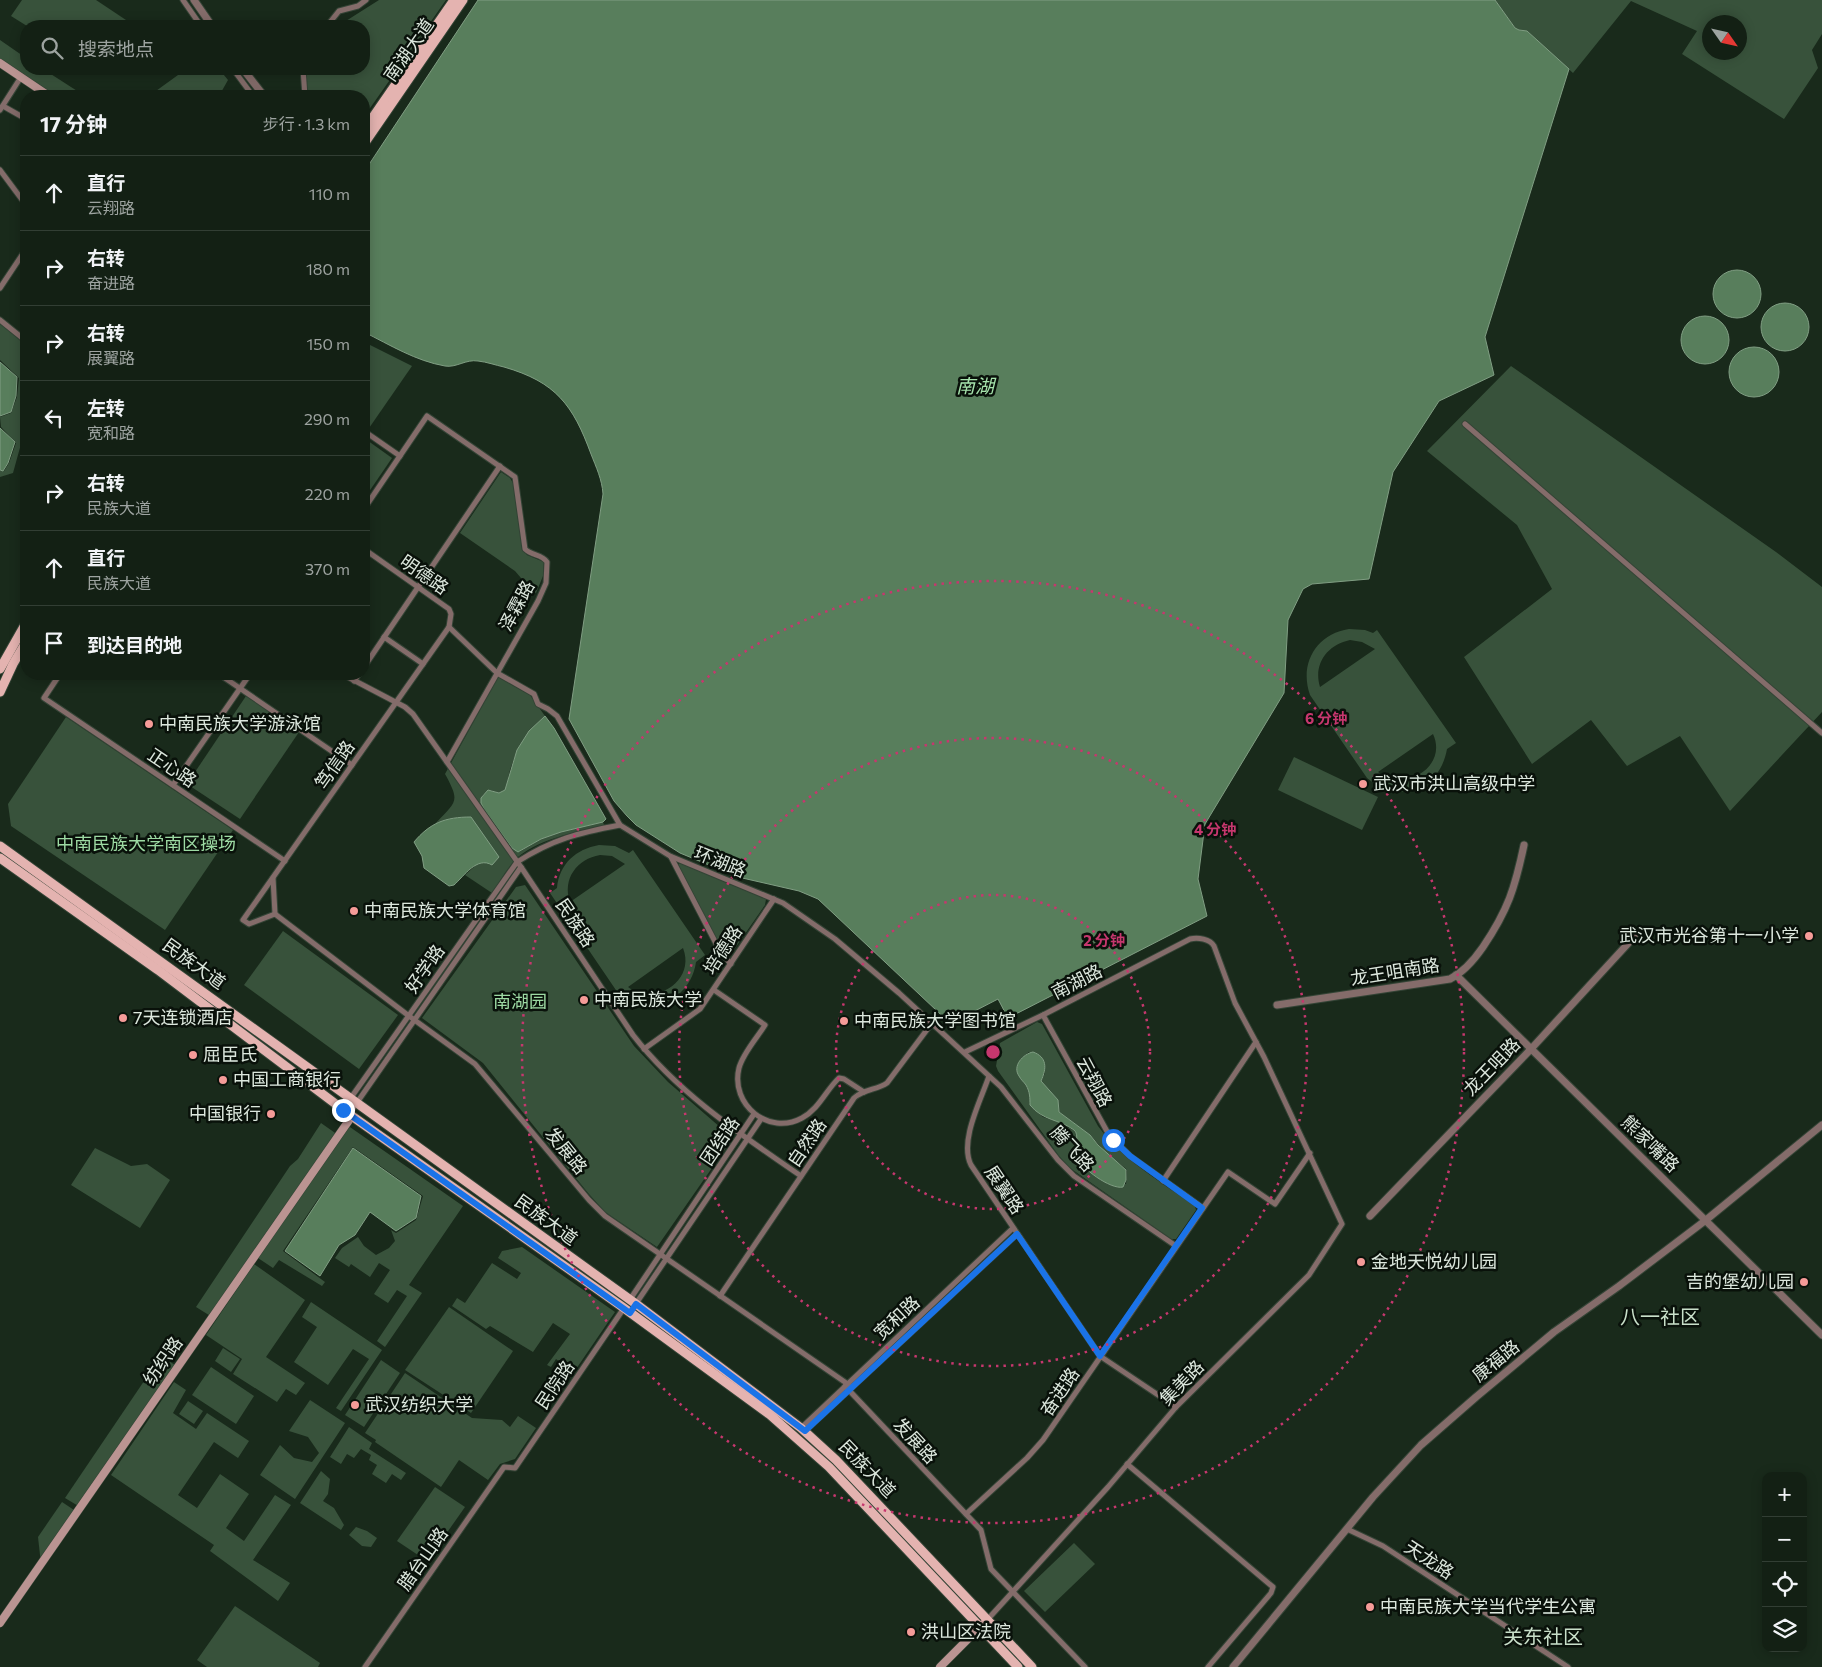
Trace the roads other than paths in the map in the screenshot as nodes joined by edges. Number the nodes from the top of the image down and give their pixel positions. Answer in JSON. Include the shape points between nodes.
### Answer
{"nodes":[{"id":1,"x":183,"y":0,"type":"edge"},
{"id":2,"x":194,"y":0,"type":"edge"},
{"id":3,"x":366,"y":0,"type":"edge"},
{"id":4,"x":454,"y":0,"type":"edge"},
{"id":5,"x":463,"y":0,"type":"edge"},
{"id":6,"x":196,"y":20,"type":"edge"},
{"id":7,"x":208,"y":20,"type":"edge"},
{"id":8,"x":332,"y":20,"type":"edge"},
{"id":9,"x":0,"y":63,"type":"edge"},
{"id":10,"x":237,"y":75,"type":"edge"},
{"id":11,"x":248,"y":75,"type":"edge"},
{"id":12,"x":303,"y":75,"type":"edge"},
{"id":13,"x":20,"y":77,"type":"junction"},
{"id":14,"x":40,"y":90,"type":"edge"},
{"id":15,"x":249,"y":90,"type":"edge"},
{"id":16,"x":259,"y":90,"type":"edge"},
{"id":17,"x":305,"y":90,"type":"edge"},
{"id":18,"x":2,"y":108,"type":"edge"},
{"id":19,"x":20,"y":116,"type":"edge"},
{"id":20,"x":370,"y":121,"type":"edge"},
{"id":21,"x":370,"y":135,"type":"edge"},
{"id":22,"x":0,"y":170,"type":"edge"},
{"id":23,"x":20,"y":197,"type":"edge"},
{"id":24,"x":20,"y":258,"type":"edge"},
{"id":25,"x":0,"y":288,"type":"edge"},
{"id":26,"x":0,"y":320,"type":"edge"},
{"id":27,"x":20,"y":336,"type":"edge"},
{"id":28,"x":1464,"y":424,"type":"dead end"},
{"id":29,"x":370,"y":435,"type":"edge"},
{"id":30,"x":400,"y":456,"type":"junction"},
{"id":31,"x":500,"y":466,"type":"junction"},
{"id":32,"x":370,"y":500,"type":"edge"},
{"id":33,"x":370,"y":553,"type":"edge"},
{"id":34,"x":418,"y":587,"type":"junction"},
{"id":35,"x":450,"y":627,"type":"junction"},
{"id":36,"x":20,"y":633,"type":"edge"},
{"id":37,"x":384,"y":637,"type":"junction"},
{"id":38,"x":20,"y":652,"type":"edge"},
{"id":39,"x":370,"y":658,"type":"edge"},
{"id":40,"x":423,"y":664,"type":"junction"},
{"id":41,"x":0,"y":668,"type":"edge"},
{"id":42,"x":497,"y":673,"type":"junction"},
{"id":43,"x":56,"y":680,"type":"edge"},
{"id":44,"x":228,"y":680,"type":"edge"},
{"id":45,"x":246,"y":680,"type":"edge"},
{"id":46,"x":354,"y":681,"type":"edge"},
{"id":47,"x":240,"y":688,"type":"junction"},
{"id":48,"x":0,"y":692,"type":"edge"},
{"id":49,"x":396,"y":702,"type":"junction"},
{"id":50,"x":1822,"y":734,"type":"edge"},
{"id":51,"x":447,"y":762,"type":"junction"},
{"id":52,"x":352,"y":765,"type":"junction"},
{"id":53,"x":173,"y":785,"type":"junction"},
{"id":54,"x":620,"y":826,"type":"junction"},
{"id":55,"x":1524,"y":844,"type":"dead end"},
{"id":56,"x":0,"y":846,"type":"edge"},
{"id":57,"x":670,"y":856,"type":"junction"},
{"id":58,"x":0,"y":858,"type":"edge"},
{"id":59,"x":285,"y":860,"type":"junction"},
{"id":60,"x":519,"y":865,"type":"junction"},
{"id":61,"x":273,"y":878,"type":"junction"},
{"id":62,"x":774,"y":898,"type":"junction"},
{"id":63,"x":275,"y":914,"type":"junction"},
{"id":64,"x":1634,"y":937,"type":"dead end"},
{"id":65,"x":731,"y":964,"type":"junction"},
{"id":66,"x":1456,"y":976,"type":"junction"},
{"id":67,"x":714,"y":990,"type":"junction"},
{"id":68,"x":1277,"y":1005,"type":"dead end"},
{"id":69,"x":1043,"y":1015,"type":"junction"},
{"id":70,"x":409,"y":1016,"type":"junction"},
{"id":71,"x":414,"y":1020,"type":"junction"},
{"id":72,"x":932,"y":1023,"type":"junction"},
{"id":73,"x":1256,"y":1042,"type":"junction"},
{"id":74,"x":1531,"y":1048,"type":"junction"},
{"id":75,"x":644,"y":1049,"type":"junction"},
{"id":76,"x":965,"y":1052,"type":"junction"},
{"id":77,"x":989,"y":1076,"type":"junction"},
{"id":78,"x":864,"y":1092,"type":"junction"},
{"id":79,"x":353,"y":1101,"type":"junction"},
{"id":80,"x":348,"y":1113,"type":"junction"},
{"id":81,"x":754,"y":1114,"type":"junction"},
{"id":82,"x":761,"y":1119,"type":"junction"},
{"id":83,"x":1822,"y":1125,"type":"edge"},
{"id":84,"x":741,"y":1134,"type":"junction"},
{"id":85,"x":747,"y":1139,"type":"junction"},
{"id":86,"x":1310,"y":1153,"type":"junction"},
{"id":87,"x":801,"y":1176,"type":"junction"},
{"id":88,"x":1163,"y":1180,"type":"junction"},
{"id":89,"x":1202,"y":1208,"type":"junction"},
{"id":90,"x":1370,"y":1216,"type":"dead end"},
{"id":91,"x":1706,"y":1220,"type":"junction"},
{"id":92,"x":1013,"y":1228,"type":"junction"},
{"id":93,"x":1017,"y":1234,"type":"junction"},
{"id":94,"x":1176,"y":1246,"type":"junction"},
{"id":95,"x":660,"y":1254,"type":"junction"},
{"id":96,"x":666,"y":1259,"type":"junction"},
{"id":97,"x":720,"y":1296,"type":"junction"},
{"id":98,"x":632,"y":1302,"type":"junction"},
{"id":99,"x":627,"y":1311,"type":"junction"},
{"id":100,"x":1822,"y":1335,"type":"edge"},
{"id":101,"x":1100,"y":1356,"type":"junction"},
{"id":102,"x":849,"y":1387,"type":"junction"},
{"id":103,"x":1176,"y":1407,"type":"junction"},
{"id":104,"x":803,"y":1430,"type":"junction"},
{"id":105,"x":1127,"y":1464,"type":"junction"},
{"id":106,"x":504,"y":1467,"type":"joint"},
{"id":107,"x":966,"y":1514,"type":"junction"},
{"id":108,"x":1348,"y":1529,"type":"junction"},
{"id":109,"x":1013,"y":1592,"type":"junction"},
{"id":110,"x":988,"y":1619,"type":"junction"},
{"id":111,"x":0,"y":1623,"type":"edge"},
{"id":112,"x":980,"y":1626,"type":"junction"},
{"id":113,"x":365,"y":1667,"type":"edge"},
{"id":114,"x":940,"y":1667,"type":"edge"},
{"id":115,"x":1018,"y":1667,"type":"edge"},
{"id":116,"x":1032,"y":1667,"type":"edge"},
{"id":117,"x":1085,"y":1667,"type":"edge"},
{"id":118,"x":1208,"y":1667,"type":"edge"},
{"id":119,"x":1233,"y":1667,"type":"edge"},
{"id":120,"x":1568,"y":1667,"type":"edge"}],
"edges":[{"from":1,"to":6,"type":"street"},
{"from":2,"to":7,"type":"street"},
{"from":3,"to":8,"type":"street","via":[[358,6],[339,11]]},
{"from":4,"to":20,"type":"main road","name":"南湖大道"},
{"from":5,"to":21,"type":"main road","name":"南湖大道"},
{"from":9,"to":13,"type":"main road"},
{"from":10,"to":15,"type":"street"},
{"from":11,"to":16,"type":"street"},
{"from":12,"to":17,"type":"street"},
{"from":13,"to":14,"type":"main road"},
{"from":13,"to":18,"type":"street"},
{"from":18,"to":19,"type":"street"},
{"from":22,"to":23,"type":"street"},
{"from":24,"to":25,"type":"street"},
{"from":26,"to":27,"type":"street"},
{"from":28,"to":50,"type":"street"},
{"from":29,"to":30,"type":"street"},
{"from":30,"to":31,"type":"street","name":"泽霖路","via":[[428,416]]},
{"from":30,"to":32,"type":"street"},
{"from":31,"to":34,"type":"street"},
{"from":31,"to":42,"type":"street","name":"泽霖路","via":[[516,479],[525,549],[546,560],[547,577],[538,601]]},
{"from":33,"to":34,"type":"street","name":"明德路"},
{"from":34,"to":35,"type":"street","name":"明德路","via":[[449,609]]},
{"from":34,"to":37,"type":"street"},
{"from":35,"to":40,"type":"street","name":"笃信路"},
{"from":35,"to":42,"type":"street","name":"明德路"},
{"from":36,"to":41,"type":"main road"},
{"from":37,"to":39,"type":"street"},
{"from":37,"to":40,"type":"street"},
{"from":38,"to":48,"type":"main road"},
{"from":40,"to":49,"type":"street","name":"笃信路"},
{"from":42,"to":51,"type":"street","name":"泽霖路"},
{"from":42,"to":54,"type":"street","name":"环湖路","via":[[534,694],[538,704],[558,718]]},
{"from":43,"to":53,"type":"street","name":"正心路","via":[[44,698]]},
{"from":44,"to":47,"type":"street"},
{"from":45,"to":47,"type":"street"},
{"from":46,"to":49,"type":"street","name":"民族路"},
{"from":47,"to":52,"type":"street"},
{"from":47,"to":53,"type":"street"},
{"from":49,"to":51,"type":"street","name":"民族路","via":[[411,712]]},
{"from":49,"to":52,"type":"street","name":"笃信路"},
{"from":51,"to":60,"type":"street","name":"民族路"},
{"from":52,"to":59,"type":"street","name":"笃信路"},
{"from":53,"to":59,"type":"street","name":"正心路"},
{"from":54,"to":57,"type":"street","name":"环湖路"},
{"from":54,"to":60,"type":"street","name":"好学路","via":[[567,836],[536,850]]},
{"from":55,"to":66,"type":"street","name":"龙王咀南路","via":[[1503,915],[1475,957]]},
{"from":56,"to":79,"type":"main road","name":"民族大道"},
{"from":57,"to":62,"type":"street","name":"环湖路"},
{"from":57,"to":65,"type":"street"},
{"from":58,"to":80,"type":"main road","name":"民族大道","via":[[158,970]]},
{"from":59,"to":61,"type":"street","name":"笃信路"},
{"from":60,"to":70,"type":"street","name":"好学路"},
{"from":60,"to":71,"type":"street","name":"好学路"},
{"from":60,"to":75,"type":"street","name":"民族路"},
{"from":61,"to":63,"type":"street"},
{"from":61,"to":63,"type":"street","name":"笃信路","via":[[243,920],[249,924]]},
{"from":62,"to":65,"type":"street","name":"培德路"},
{"from":62,"to":72,"type":"street","name":"环湖路","via":[[835,939]]},
{"from":63,"to":70,"type":"street","name":"发展路"},
{"from":64,"to":74,"type":"street","name":"龙王咀路"},
{"from":65,"to":67,"type":"street","name":"培德路"},
{"from":66,"to":68,"type":"street","name":"龙王咀南路"},
{"from":66,"to":74,"type":"street","name":"熊家嘴路"},
{"from":67,"to":75,"type":"street","name":"培德路","via":[[694,1015]]},
{"from":67,"to":81,"type":"street","via":[[765,1025],[742,1061],[738,1075],[742,1095]]},
{"from":69,"to":73,"type":"street","name":"南湖路","via":[[1196,938],[1213,944],[1235,1003]]},
{"from":69,"to":76,"type":"street","name":"南湖路"},
{"from":69,"to":88,"type":"street","name":"云翔路","via":[[1109,1135],[1124,1151]]},
{"from":70,"to":71,"type":"street","name":"发展路"},
{"from":70,"to":79,"type":"street","name":"好学路"},
{"from":71,"to":79,"type":"street","name":"好学路"},
{"from":71,"to":95,"type":"street","name":"发展路","via":[[480,1069],[598,1210]]},
{"from":72,"to":76,"type":"street","name":"环湖路"},
{"from":72,"to":78,"type":"street","name":"自然路","via":[[887,1083]]},
{"from":73,"to":86,"type":"street","name":"南湖路"},
{"from":73,"to":88,"type":"street"},
{"from":74,"to":90,"type":"street","name":"龙王咀路"},
{"from":74,"to":91,"type":"street","name":"熊家嘴路"},
{"from":75,"to":84,"type":"street","name":"民族路","via":[[693,1098]]},
{"from":76,"to":77,"type":"street","name":"腾飞路"},
{"from":77,"to":92,"type":"street","name":"展翼路","via":[[969,1134],[968,1158]]},
{"from":77,"to":94,"type":"street","name":"腾飞路","via":[[1074,1176]]},
{"from":78,"to":82,"type":"street","via":[[839,1078],[803,1118],[782,1123]]},
{"from":78,"to":87,"type":"street","name":"自然路","via":[[854,1098]]},
{"from":79,"to":80,"type":"street","name":"好学路"},
{"from":79,"to":98,"type":"main road","name":"民族大道"},
{"from":80,"to":99,"type":"main road","name":"民族大道"},
{"from":80,"to":111,"type":"main road","name":"纺织路"},
{"from":81,"to":82,"type":"street","name":"团结路"},
{"from":81,"to":84,"type":"street","name":"团结路"},
{"from":82,"to":85,"type":"street","name":"团结路"},
{"from":83,"to":91,"type":"street","name":"康福路"},
{"from":84,"to":85,"type":"street","name":"民族路"},
{"from":84,"to":95,"type":"street","name":"团结路"},
{"from":85,"to":87,"type":"street","name":"民族路"},
{"from":85,"to":96,"type":"street","name":"团结路"},
{"from":86,"to":89,"type":"street","name":"奋进路","via":[[1275,1204],[1228,1172]]},
{"from":86,"to":103,"type":"street","name":"集美路","via":[[1342,1224],[1309,1275]]},
{"from":87,"to":97,"type":"street","name":"自然路"},
{"from":88,"to":89,"type":"street","name":"云翔路"},
{"from":89,"to":94,"type":"street","name":"奋进路"},
{"from":91,"to":100,"type":"street","name":"熊家嘴路"},
{"from":91,"to":108,"type":"street","name":"康福路","via":[[1554,1332],[1476,1396],[1422,1445]]},
{"from":92,"to":93,"type":"street","name":"展翼路"},
{"from":92,"to":102,"type":"street","name":"宽和路"},
{"from":93,"to":101,"type":"street","name":"展翼路"},
{"from":93,"to":102,"type":"street","name":"宽和路"},
{"from":94,"to":101,"type":"street","name":"奋进路"},
{"from":95,"to":96,"type":"street","name":"发展路"},
{"from":95,"to":98,"type":"street","name":"团结路"},
{"from":96,"to":97,"type":"street","name":"发展路"},
{"from":96,"to":98,"type":"street","name":"团结路"},
{"from":97,"to":102,"type":"street","name":"发展路"},
{"from":98,"to":99,"type":"street","name":"团结路"},
{"from":98,"to":104,"type":"main road","name":"民族大道"},
{"from":99,"to":106,"type":"street","name":"民院路","via":[[514,1468]]},
{"from":99,"to":112,"type":"main road","name":"民族大道","via":[[742,1394],[815,1453]]},
{"from":101,"to":103,"type":"street","name":"展翼路"},
{"from":101,"to":107,"type":"street","name":"奋进路","via":[[1043,1440]]},
{"from":102,"to":104,"type":"street","name":"宽和路"},
{"from":102,"to":107,"type":"street","name":"发展路"},
{"from":103,"to":105,"type":"street","name":"集美路"},
{"from":104,"to":110,"type":"main road","name":"民族大道","via":[[836,1460]]},
{"from":105,"to":109,"type":"street","name":"集美路"},
{"from":105,"to":118,"type":"street","via":[[1273,1587]]},
{"from":106,"to":113,"type":"street","name":"腊台山路"},
{"from":107,"to":109,"type":"street","name":"发展路","via":[[981,1530],[991,1569]]},
{"from":108,"to":119,"type":"street","name":"康福路"},
{"from":108,"to":120,"type":"street","name":"天龙路","via":[[1383,1546]]},
{"from":109,"to":110,"type":"street","name":"集美路"},
{"from":109,"to":117,"type":"street","name":"发展路"},
{"from":110,"to":112,"type":"main road"},
{"from":110,"to":116,"type":"main road","name":"民族大道"},
{"from":112,"to":114,"type":"main road"},
{"from":112,"to":115,"type":"main road","name":"民族大道"}]}
